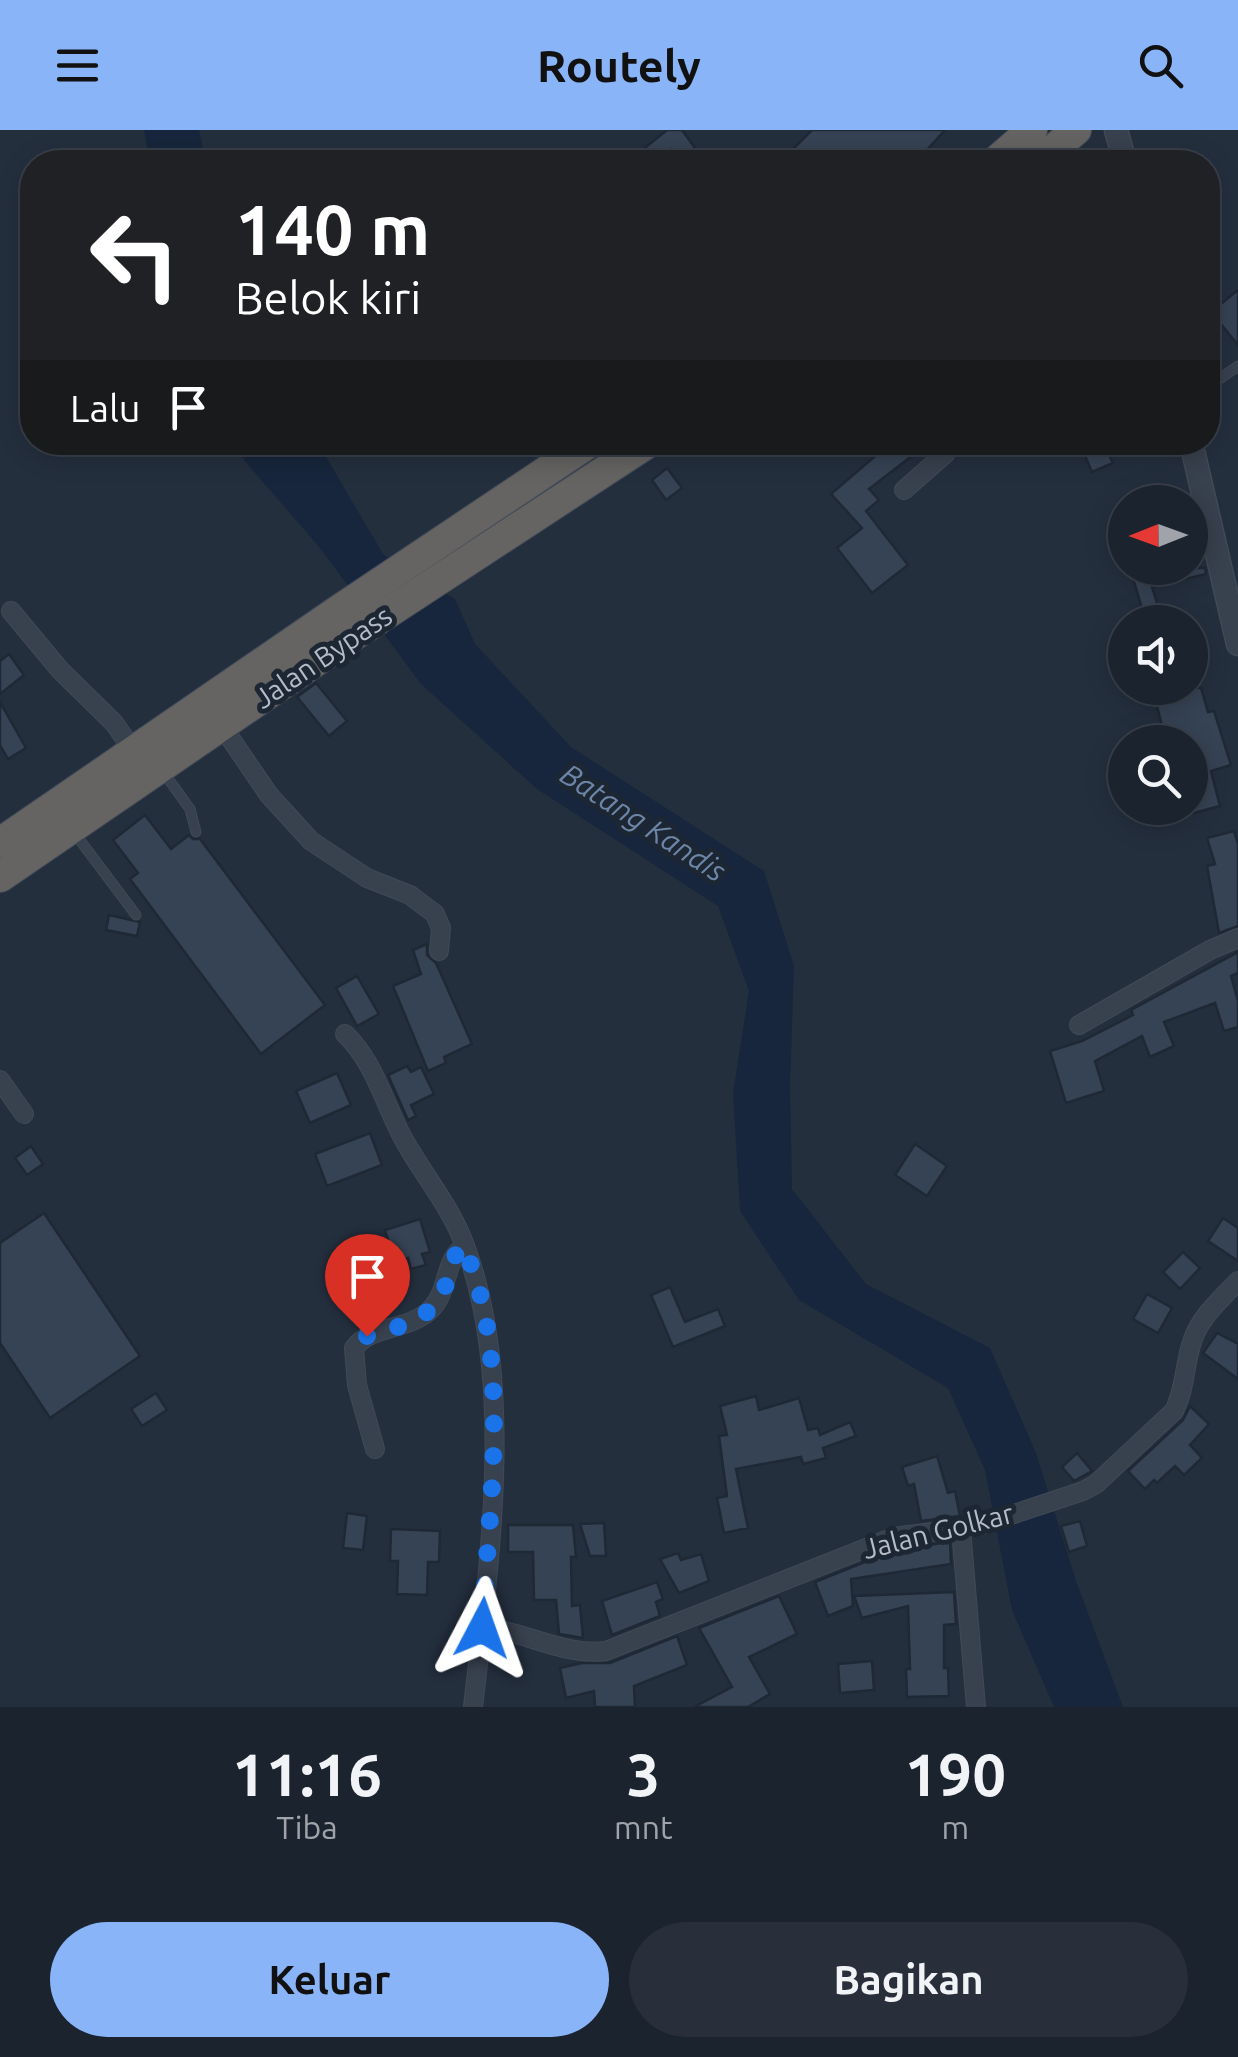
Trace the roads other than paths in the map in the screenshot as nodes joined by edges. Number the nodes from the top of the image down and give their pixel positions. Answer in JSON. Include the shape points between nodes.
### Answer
{"nodes":[{"id":1,"x":1032,"y":130,"type":"edge"},
{"id":2,"x":1076,"y":130,"type":"edge"},
{"id":3,"x":1009,"y":150,"type":"edge"},
{"id":4,"x":1054,"y":150,"type":"edge"},
{"id":5,"x":570,"y":455,"type":"edge"},
{"id":6,"x":629,"y":455,"type":"edge"},
{"id":7,"x":943,"y":455,"type":"edge"},
{"id":8,"x":1194,"y":455,"type":"edge"},
{"id":9,"x":904,"y":490,"type":"dead end"},
{"id":10,"x":11,"y":611,"type":"dead end"},
{"id":11,"x":342,"y":626,"type":"junction"},
{"id":12,"x":1238,"y":644,"type":"edge"},
{"id":13,"x":222,"y":726,"type":"junction"},
{"id":14,"x":133,"y":750,"type":"junction"},
{"id":15,"x":160,"y":767,"type":"junction"},
{"id":16,"x":71,"y":828,"type":"junction"},
{"id":17,"x":196,"y":832,"type":"dead end"},
{"id":18,"x":0,"y":843,"type":"edge"},
{"id":19,"x":0,"y":877,"type":"edge"},
{"id":20,"x":136,"y":915,"type":"dead end"},
{"id":21,"x":1238,"y":938,"type":"edge"},
{"id":22,"x":439,"y":950,"type":"dead end"},
{"id":23,"x":1079,"y":1026,"type":"dead end"},
{"id":24,"x":345,"y":1034,"type":"dead end"},
{"id":25,"x":0,"y":1080,"type":"edge"},
{"id":26,"x":24,"y":1114,"type":"dead end"},
{"id":27,"x":465,"y":1246,"type":"junction"},
{"id":28,"x":1238,"y":1281,"type":"edge"},
{"id":29,"x":375,"y":1450,"type":"dead end"},
{"id":30,"x":970,"y":1527,"type":"junction"},
{"id":31,"x":482,"y":1628,"type":"junction"},
{"id":32,"x":474,"y":1707,"type":"edge"},
{"id":33,"x":976,"y":1707,"type":"edge"}],
"edges":[{"from":1,"to":3,"type":"highway"},
{"from":2,"to":4,"type":"highway"},
{"from":5,"to":11,"type":"highway","name":"Jalan Bypass","via":[[466,524]]},
{"from":6,"to":11,"type":"highway","name":"Jalan Bypass","via":[[474,556]]},
{"from":7,"to":9,"type":"street"},
{"from":8,"to":12,"type":"street"},
{"from":10,"to":14,"type":"street"},
{"from":11,"to":13,"type":"highway","name":"Jalan Bypass"},
{"from":11,"to":14,"type":"highway","name":"Jalan Bypass"},
{"from":13,"to":15,"type":"highway","name":"Jalan Bypass"},
{"from":13,"to":22,"type":"street","via":[[311,841],[434,914],[441,928]]},
{"from":14,"to":18,"type":"highway","name":"Jalan Bypass"},
{"from":15,"to":16,"type":"highway","name":"Jalan Bypass"},
{"from":15,"to":17,"type":"lane","via":[[190,809]]},
{"from":16,"to":19,"type":"highway","name":"Jalan Bypass"},
{"from":16,"to":20,"type":"lane"},
{"from":21,"to":23,"type":"street"},
{"from":24,"to":27,"type":"street"},
{"from":25,"to":26,"type":"street"},
{"from":27,"to":29,"type":"street","via":[[456,1251],[430,1311],[367,1336],[354,1348]]},
{"from":27,"to":31,"type":"street","via":[[483,1306],[494,1428]]},
{"from":28,"to":30,"type":"street","name":"Jalan Golkar","via":[[1197,1328],[1174,1411],[1096,1484]]},
{"from":30,"to":31,"type":"street","name":"Jalan Golkar","via":[[894,1537],[606,1651]]},
{"from":30,"to":33,"type":"street"},
{"from":31,"to":32,"type":"street"}]}
